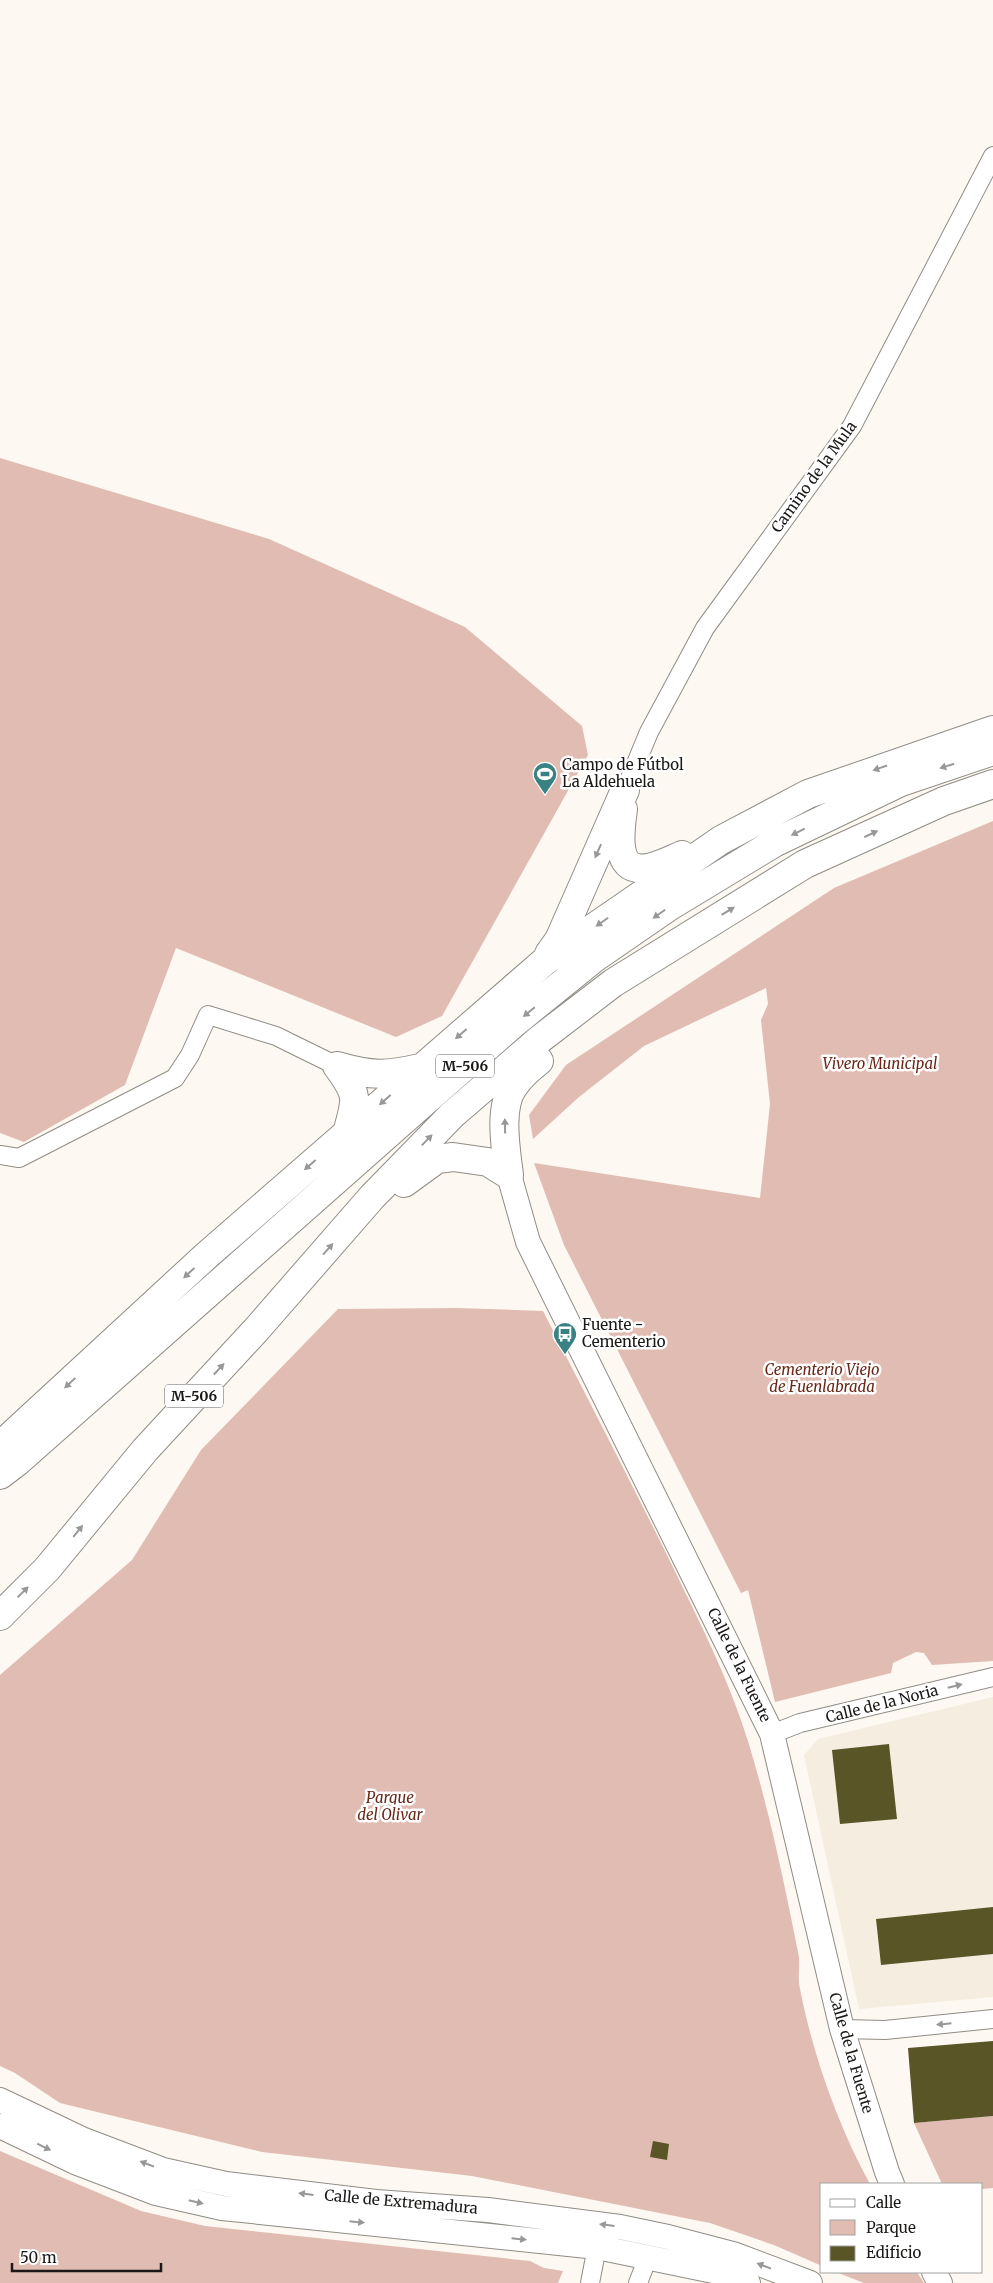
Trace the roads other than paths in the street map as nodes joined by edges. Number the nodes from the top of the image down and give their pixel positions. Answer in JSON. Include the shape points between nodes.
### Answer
{"nodes":[{"id":1,"x":993,"y":156,"type":"edge"},
{"id":2,"x":993,"y":730,"type":"edge"},
{"id":3,"x":993,"y":751,"type":"edge"},
{"id":4,"x":993,"y":784,"type":"edge"},
{"id":5,"x":625,"y":790,"type":"junction"},
{"id":6,"x":721,"y":840,"type":"junction"},
{"id":7,"x":545,"y":961,"type":"junction"},
{"id":8,"x":613,"y":983,"type":"junction"},
{"id":9,"x":337,"y":1066,"type":"junction"},
{"id":10,"x":422,"y":1068,"type":"junction"},
{"id":11,"x":347,"y":1133,"type":"junction"},
{"id":12,"x":0,"y":1155,"type":"edge"},
{"id":13,"x":509,"y":1175,"type":"junction"},
{"id":14,"x":347,"y":1228,"type":"junction"},
{"id":15,"x":0,"y":1446,"type":"edge"},
{"id":16,"x":0,"y":1475,"type":"edge"},
{"id":17,"x":0,"y":1616,"type":"edge"},
{"id":18,"x":993,"y":1677,"type":"edge"},
{"id":19,"x":772,"y":1734,"type":"junction"},
{"id":20,"x":993,"y":2019,"type":"edge"},
{"id":21,"x":842,"y":2029,"type":"junction"},
{"id":22,"x":0,"y":2100,"type":"edge"},
{"id":23,"x":0,"y":2126,"type":"edge"},
{"id":24,"x":892,"y":2183,"type":"edge"},
{"id":25,"x":598,"y":2247,"type":"junction"},
{"id":26,"x":648,"y":2257,"type":"junction"},
{"id":27,"x":590,"y":2283,"type":"edge"},
{"id":28,"x":638,"y":2283,"type":"edge"},
{"id":29,"x":748,"y":2283,"type":"edge"},
{"id":30,"x":810,"y":2283,"type":"edge"}],
"edges":[{"from":1,"to":5,"type":"street","name":"Camino de la Mula","via":[[852,426],[705,628],[649,732]]},
{"from":2,"to":6,"type":"highway","one_way":true,"via":[[808,794]]},
{"from":3,"to":16,"type":"highway","number":"M-506","one_way":true,"via":[[901,782],[774,843],[670,906],[593,960],[439,1089]]},
{"from":8,"to":4,"type":"highway","number":"M-506","one_way":true,"via":[[805,864],[944,800]]},
{"from":5,"to":6,"type":"highway","via":[[621,851],[630,865],[637,868],[652,866]]},
{"from":5,"to":7,"type":"highway","one_way":true,"via":[[559,940]]},
{"from":6,"to":7,"type":"highway","one_way":true},
{"from":7,"to":10,"type":"highway","one_way":true},
{"from":13,"to":8,"type":"highway","one_way":true,"via":[[505,1122],[513,1086],[570,1034]]},
{"from":14,"to":8,"type":"highway","number":"M-506","one_way":true,"via":[[372,1197],[452,1115],[540,1039]]},
{"from":9,"to":10,"type":"highway","via":[[362,1073],[389,1075]]},
{"from":9,"to":11,"type":"highway","via":[[353,1089],[354,1106]]},
{"from":9,"to":12,"type":"street","via":[[276,1036],[208,1015],[190,1055],[175,1078],[19,1158]]},
{"from":10,"to":11,"type":"highway","one_way":true},
{"from":11,"to":15,"type":"highway","one_way":true},
{"from":13,"to":14,"type":"highway","via":[[488,1162],[453,1157],[437,1159]]},
{"from":13,"to":19,"type":"main road","name":"Calle de la Fuente","via":[[528,1242]]},
{"from":17,"to":14,"type":"highway","number":"M-506","one_way":true,"via":[[47,1569],[145,1450]]},
{"from":19,"to":18,"type":"street","name":"Calle de la Noria","one_way":true,"via":[[800,1723]]},
{"from":19,"to":21,"type":"main road","name":"Calle de la Fuente"},
{"from":20,"to":21,"type":"street","one_way":true,"via":[[885,2030]]},
{"from":21,"to":24,"type":"main road","name":"Calle de la Fuente"},
{"from":30,"to":22,"type":"main road","name":"Calle de Extremadura","one_way":true,"via":[[733,2254],[620,2227],[488,2210],[376,2202],[226,2184],[163,2170],[84,2140]]},
{"from":23,"to":25,"type":"main road","name":"Calle de Extremadura","one_way":true,"via":[[75,2162],[156,2193],[222,2208]]},
{"from":25,"to":26,"type":"main road","name":"Calle de Extremadura"},
{"from":25,"to":27,"type":"street"},
{"from":26,"to":28,"type":"street"},
{"from":26,"to":29,"type":"main road","name":"Calle de Extremadura","via":[[723,2272]]}]}
